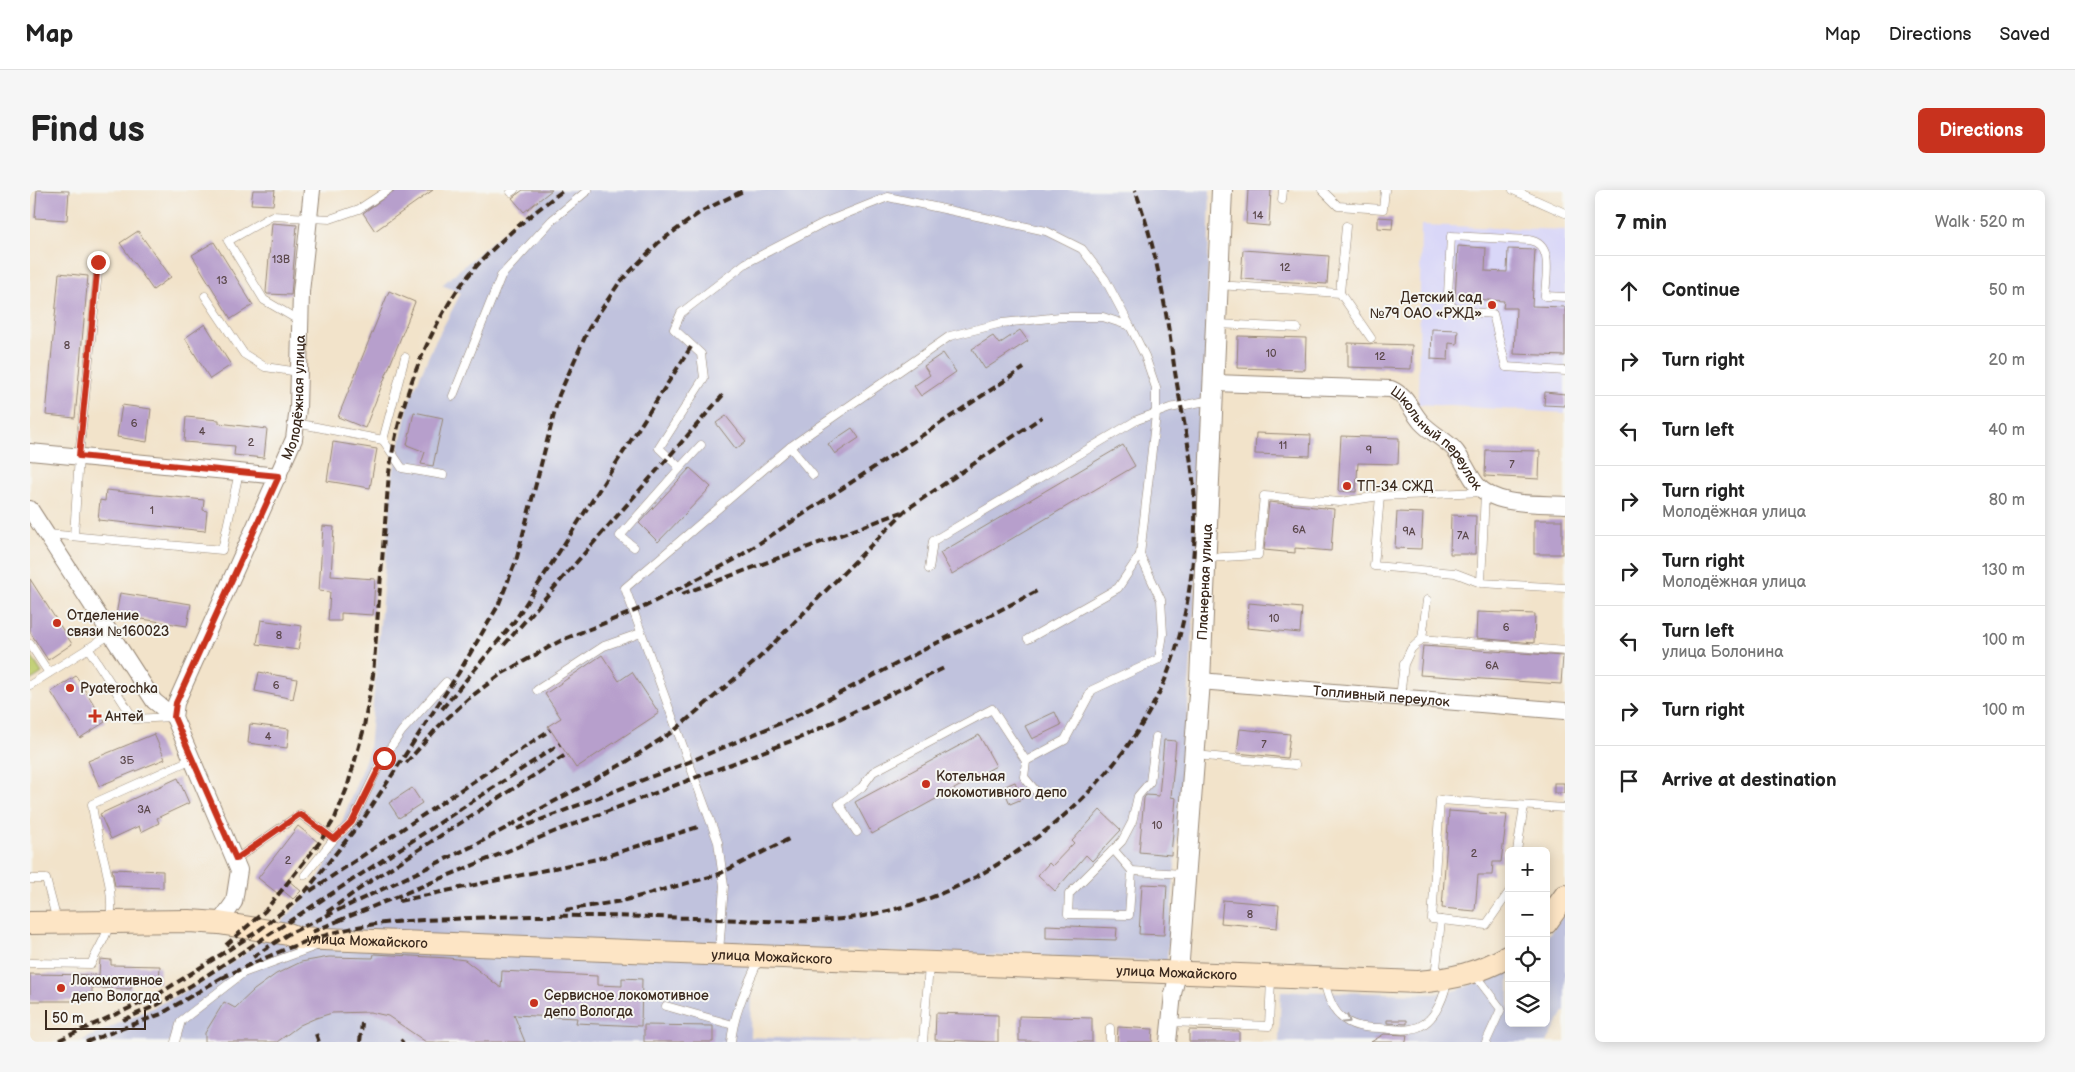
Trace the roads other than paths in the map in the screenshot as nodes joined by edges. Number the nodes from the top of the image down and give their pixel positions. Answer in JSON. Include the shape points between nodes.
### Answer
{"nodes":[{"id":1,"x":312,"y":190,"type":"edge"},
{"id":2,"x":388,"y":190,"type":"edge"},
{"id":3,"x":588,"y":190,"type":"edge"},
{"id":4,"x":1222,"y":190,"type":"edge"},
{"id":5,"x":1283,"y":190,"type":"edge"},
{"id":6,"x":1322,"y":190,"type":"edge"},
{"id":7,"x":1385,"y":190,"type":"edge"},
{"id":8,"x":1513,"y":190,"type":"edge"},
{"id":9,"x":886,"y":193,"type":"edge"},
{"id":10,"x":1282,"y":200,"type":"dead end"},
{"id":11,"x":1565,"y":213,"type":"edge"},
{"id":12,"x":309,"y":217,"type":"junction"},
{"id":13,"x":1346,"y":226,"type":"dead end"},
{"id":14,"x":98,"y":262,"type":"dead end"},
{"id":15,"x":1218,"y":285,"type":"junction"},
{"id":16,"x":1340,"y":293,"type":"junction"},
{"id":17,"x":205,"y":296,"type":"dead end"},
{"id":18,"x":1565,"y":297,"type":"edge"},
{"id":19,"x":300,"y":320,"type":"junction"},
{"id":20,"x":1217,"y":324,"type":"junction"},
{"id":21,"x":1130,"y":326,"type":"junction"},
{"id":22,"x":1297,"y":328,"type":"dead end"},
{"id":23,"x":1371,"y":338,"type":"dead end"},
{"id":24,"x":405,"y":357,"type":"dead end"},
{"id":25,"x":1565,"y":371,"type":"edge"},
{"id":26,"x":299,"y":372,"type":"junction"},
{"id":27,"x":1214,"y":391,"type":"junction"},
{"id":28,"x":453,"y":396,"type":"dead end"},
{"id":29,"x":1156,"y":414,"type":"junction"},
{"id":30,"x":296,"y":423,"type":"junction"},
{"id":31,"x":383,"y":440,"type":"junction"},
{"id":32,"x":701,"y":445,"type":"dead end"},
{"id":33,"x":790,"y":447,"type":"junction"},
{"id":34,"x":30,"y":452,"type":"edge"},
{"id":35,"x":79,"y":456,"type":"junction"},
{"id":36,"x":680,"y":468,"type":"junction"},
{"id":37,"x":239,"y":472,"type":"junction"},
{"id":38,"x":443,"y":475,"type":"dead end"},
{"id":39,"x":813,"y":475,"type":"dead end"},
{"id":40,"x":279,"y":476,"type":"junction"},
{"id":41,"x":1485,"y":492,"type":"junction"},
{"id":42,"x":1380,"y":496,"type":"junction"},
{"id":43,"x":1565,"y":505,"type":"edge"},
{"id":44,"x":30,"y":509,"type":"edge"},
{"id":45,"x":46,"y":534,"type":"junction"},
{"id":46,"x":74,"y":536,"type":"junction"},
{"id":47,"x":634,"y":547,"type":"dead end"},
{"id":48,"x":1140,"y":555,"type":"junction"},
{"id":49,"x":1206,"y":558,"type":"junction"},
{"id":50,"x":930,"y":569,"type":"dead end"},
{"id":51,"x":1481,"y":583,"type":"junction"},
{"id":52,"x":1565,"y":588,"type":"edge"},
{"id":53,"x":1426,"y":600,"type":"dead end"},
{"id":54,"x":641,"y":633,"type":"junction"},
{"id":55,"x":111,"y":634,"type":"junction"},
{"id":56,"x":1422,"y":638,"type":"junction"},
{"id":57,"x":1028,"y":639,"type":"dead end"},
{"id":58,"x":30,"y":644,"type":"edge"},
{"id":59,"x":88,"y":648,"type":"junction"},
{"id":60,"x":1565,"y":651,"type":"edge"},
{"id":61,"x":49,"y":673,"type":"junction"},
{"id":62,"x":1200,"y":681,"type":"junction"},
{"id":63,"x":446,"y":682,"type":"dead end"},
{"id":64,"x":30,"y":685,"type":"edge"},
{"id":65,"x":537,"y":690,"type":"dead end"},
{"id":66,"x":1400,"y":697,"type":"junction"},
{"id":67,"x":1565,"y":711,"type":"edge"},
{"id":68,"x":174,"y":717,"type":"junction"},
{"id":69,"x":1156,"y":737,"type":"dead end"},
{"id":70,"x":1194,"y":754,"type":"junction"},
{"id":71,"x":192,"y":759,"type":"junction"},
{"id":72,"x":1026,"y":761,"type":"junction"},
{"id":73,"x":1295,"y":765,"type":"dead end"},
{"id":74,"x":1040,"y":796,"type":"dead end"},
{"id":75,"x":1524,"y":806,"type":"junction"},
{"id":76,"x":1565,"y":808,"type":"edge"},
{"id":77,"x":857,"y":832,"type":"dead end"},
{"id":78,"x":334,"y":839,"type":"junction"},
{"id":79,"x":1518,"y":847,"type":"edge"},
{"id":80,"x":1114,"y":849,"type":"junction"},
{"id":81,"x":236,"y":859,"type":"junction"},
{"id":82,"x":1132,"y":871,"type":"junction"},
{"id":83,"x":305,"y":874,"type":"dead end"},
{"id":84,"x":1186,"y":874,"type":"junction"},
{"id":85,"x":30,"y":879,"type":"edge"},
{"id":86,"x":1565,"y":896,"type":"edge"},
{"id":87,"x":1505,"y":898,"type":"edge"},
{"id":88,"x":1550,"y":917,"type":"edge"},
{"id":89,"x":1441,"y":920,"type":"junction"},
{"id":90,"x":30,"y":923,"type":"edge"},
{"id":91,"x":57,"y":923,"type":"junction"},
{"id":92,"x":110,"y":923,"type":"junction"},
{"id":93,"x":219,"y":923,"type":"junction"},
{"id":94,"x":335,"y":940,"type":"junction"},
{"id":95,"x":719,"y":956,"type":"junction"},
{"id":96,"x":760,"y":957,"type":"junction"},
{"id":97,"x":1505,"y":958,"type":"edge"},
{"id":98,"x":30,"y":963,"type":"edge"},
{"id":99,"x":929,"y":964,"type":"junction"},
{"id":100,"x":1178,"y":973,"type":"junction"},
{"id":101,"x":1474,"y":973,"type":"junction"},
{"id":102,"x":1271,"y":977,"type":"junction"},
{"id":103,"x":1323,"y":980,"type":"junction"},
{"id":104,"x":1441,"y":980,"type":"junction"},
{"id":105,"x":666,"y":1006,"type":"dead end"},
{"id":106,"x":1170,"y":1022,"type":"junction"},
{"id":107,"x":733,"y":1025,"type":"junction"},
{"id":108,"x":1110,"y":1028,"type":"dead end"},
{"id":109,"x":174,"y":1042,"type":"edge"},
{"id":110,"x":731,"y":1042,"type":"edge"},
{"id":111,"x":923,"y":1042,"type":"edge"},
{"id":112,"x":1110,"y":1042,"type":"edge"},
{"id":113,"x":1168,"y":1042,"type":"edge"},
{"id":114,"x":1486,"y":1042,"type":"edge"}],
"edges":[{"from":1,"to":12,"type":"street","name":"Молодёжная улица"},
{"from":2,"to":12,"type":"lane","via":[[359,209],[330,219]]},
{"from":3,"to":28,"type":"lane","via":[[552,220],[501,276]]},
{"from":4,"to":15,"type":"street","name":"Планерная улица"},
{"from":5,"to":10,"type":"lane"},
{"from":6,"to":7,"type":"lane","via":[[1338,206],[1383,209]]},
{"from":8,"to":11,"type":"lane"},
{"from":9,"to":21,"type":"lane","via":[[1046,231],[1082,249],[1105,280]]},
{"from":9,"to":36,"type":"lane","via":[[746,262],[681,313],[674,330],[701,354],[704,378],[660,448]]},
{"from":12,"to":19,"type":"street","name":"Молодёжная улица"},
{"from":12,"to":19,"type":"lane","via":[[272,216],[228,241],[264,300]]},
{"from":13,"to":16,"type":"lane"},
{"from":14,"to":35,"type":"lane"},
{"from":15,"to":16,"type":"lane"},
{"from":15,"to":20,"type":"street","name":"Планерная улица"},
{"from":16,"to":23,"type":"lane"},
{"from":17,"to":26,"type":"lane","via":[[244,354],[265,367]]},
{"from":18,"to":25,"type":"lane","via":[[1545,296],[1546,252],[1541,244],[1528,240],[1451,236],[1448,295],[1451,306],[1460,311],[1493,314],[1506,366]]},
{"from":19,"to":26,"type":"street","name":"Молодёжная улица"},
{"from":20,"to":22,"type":"lane"},
{"from":20,"to":27,"type":"street","name":"Планерная улица"},
{"from":21,"to":29,"type":"lane","via":[[1156,388]]},
{"from":21,"to":33,"type":"lane","via":[[1103,317],[1060,317],[1002,323],[950,336]]},
{"from":24,"to":31,"type":"lane"},
{"from":26,"to":30,"type":"street","name":"Молодёжная улица"},
{"from":27,"to":29,"type":"lane"},
{"from":27,"to":41,"type":"street","name":"Школьный переулок","via":[[1391,389],[1401,393],[1431,432],[1454,449],[1476,484]]},
{"from":27,"to":49,"type":"street","name":"Планерная улица"},
{"from":29,"to":48,"type":"lane"},
{"from":29,"to":50,"type":"lane","via":[[1137,420],[933,541]]},
{"from":30,"to":31,"type":"lane"},
{"from":30,"to":40,"type":"street","name":"Молодёжная улица","via":[[294,439]]},
{"from":31,"to":38,"type":"lane","via":[[402,468]]},
{"from":32,"to":36,"type":"lane"},
{"from":33,"to":39,"type":"lane"},
{"from":33,"to":54,"type":"lane","via":[[625,588]]},
{"from":34,"to":35,"type":"street"},
{"from":35,"to":37,"type":"street"},
{"from":35,"to":46,"type":"lane"},
{"from":36,"to":47,"type":"lane","via":[[620,536]]},
{"from":37,"to":40,"type":"street"},
{"from":37,"to":46,"type":"lane","via":[[222,550]]},
{"from":40,"to":68,"type":"street","name":"Молодёжная улица","via":[[176,703]]},
{"from":41,"to":42,"type":"lane"},
{"from":41,"to":43,"type":"street","name":"Школьный переулок","via":[[1527,503]]},
{"from":41,"to":51,"type":"lane"},
{"from":42,"to":49,"type":"lane","via":[[1340,502],[1264,496],[1258,555]]},
{"from":42,"to":51,"type":"lane","via":[[1374,566],[1455,573]]},
{"from":44,"to":45,"type":"street"},
{"from":45,"to":46,"type":"lane"},
{"from":45,"to":55,"type":"street"},
{"from":48,"to":57,"type":"lane","via":[[1118,588]]},
{"from":48,"to":72,"type":"lane","via":[[1161,600],[1163,634],[1159,659],[1092,690],[1065,740]]},
{"from":49,"to":62,"type":"street","name":"Планерная улица"},
{"from":51,"to":52,"type":"lane"},
{"from":53,"to":56,"type":"lane"},
{"from":54,"to":65,"type":"lane","via":[[604,646]]},
{"from":54,"to":95,"type":"lane","via":[[718,842],[724,886]]},
{"from":55,"to":59,"type":"lane"},
{"from":55,"to":68,"type":"street","via":[[154,701]]},
{"from":56,"to":60,"type":"lane"},
{"from":56,"to":66,"type":"lane","via":[[1411,649],[1404,664]]},
{"from":58,"to":61,"type":"lane"},
{"from":59,"to":61,"type":"lane"},
{"from":59,"to":68,"type":"lane","via":[[134,719]]},
{"from":61,"to":64,"type":"lane"},
{"from":62,"to":66,"type":"street","name":"Топливный переулок"},
{"from":62,"to":70,"type":"street","name":"Планерная улица"},
{"from":63,"to":78,"type":"lane","via":[[402,731],[384,758],[352,822]]},
{"from":66,"to":67,"type":"street","name":"Топливный переулок"},
{"from":68,"to":71,"type":"street"},
{"from":69,"to":80,"type":"lane","via":[[1150,782],[1138,796],[1132,822]]},
{"from":70,"to":73,"type":"lane"},
{"from":70,"to":84,"type":"street","name":"Планерная улица"},
{"from":71,"to":81,"type":"street"},
{"from":71,"to":92,"type":"lane","via":[[92,804],[111,893]]},
{"from":72,"to":74,"type":"lane","via":[[1024,777]]},
{"from":72,"to":77,"type":"lane","via":[[992,709],[874,772],[862,787],[839,804]]},
{"from":75,"to":76,"type":"lane"},
{"from":75,"to":79,"type":"lane"},
{"from":75,"to":89,"type":"lane","via":[[1440,800],[1432,919]]},
{"from":78,"to":81,"type":"lane","via":[[300,814]]},
{"from":78,"to":83,"type":"lane"},
{"from":80,"to":82,"type":"lane"},
{"from":80,"to":82,"type":"lane","via":[[1069,894],[1068,914],[1129,916]]},
{"from":81,"to":93,"type":"street","via":[[239,876],[235,897]]},
{"from":82,"to":84,"type":"lane"},
{"from":84,"to":100,"type":"street","name":"Планерная улица"},
{"from":85,"to":91,"type":"lane","via":[[46,880]]},
{"from":86,"to":88,"type":"main road"},
{"from":87,"to":89,"type":"lane","via":[[1486,925]]},
{"from":89,"to":104,"type":"lane"},
{"from":90,"to":91,"type":"main road","name":"улица Можайского"},
{"from":91,"to":92,"type":"main road","name":"улица Можайского"},
{"from":92,"to":93,"type":"main road","name":"улица Можайского"},
{"from":92,"to":98,"type":"lane","via":[[91,964]]},
{"from":93,"to":94,"type":"main road","name":"улица Можайского","via":[[298,938]]},
{"from":94,"to":95,"type":"main road","name":"улица Можайского"},
{"from":94,"to":109,"type":"lane","via":[[243,974],[181,1021]]},
{"from":95,"to":96,"type":"main road","name":"улица Можайского"},
{"from":96,"to":99,"type":"main road","name":"улица Можайского"},
{"from":96,"to":107,"type":"lane"},
{"from":97,"to":101,"type":"main road","name":"улица Можайского"},
{"from":99,"to":100,"type":"main road","name":"улица Можайского"},
{"from":99,"to":111,"type":"lane"},
{"from":100,"to":102,"type":"main road","name":"улица Можайского"},
{"from":100,"to":106,"type":"street"},
{"from":101,"to":104,"type":"main road","name":"улица Можайского"},
{"from":101,"to":114,"type":"lane","via":[[1501,1009]]},
{"from":102,"to":103,"type":"main road","name":"улица Можайского"},
{"from":102,"to":106,"type":"lane","via":[[1268,1026]]},
{"from":103,"to":104,"type":"main road","name":"улица Можайского"},
{"from":103,"to":104,"type":"lane","one_way":true,"via":[[1333,1006],[1350,1024],[1367,1028],[1412,1029],[1431,1017],[1440,1004]]},
{"from":105,"to":107,"type":"lane"},
{"from":106,"to":113,"type":"street"},
{"from":107,"to":110,"type":"lane"},
{"from":108,"to":112,"type":"lane"}]}
